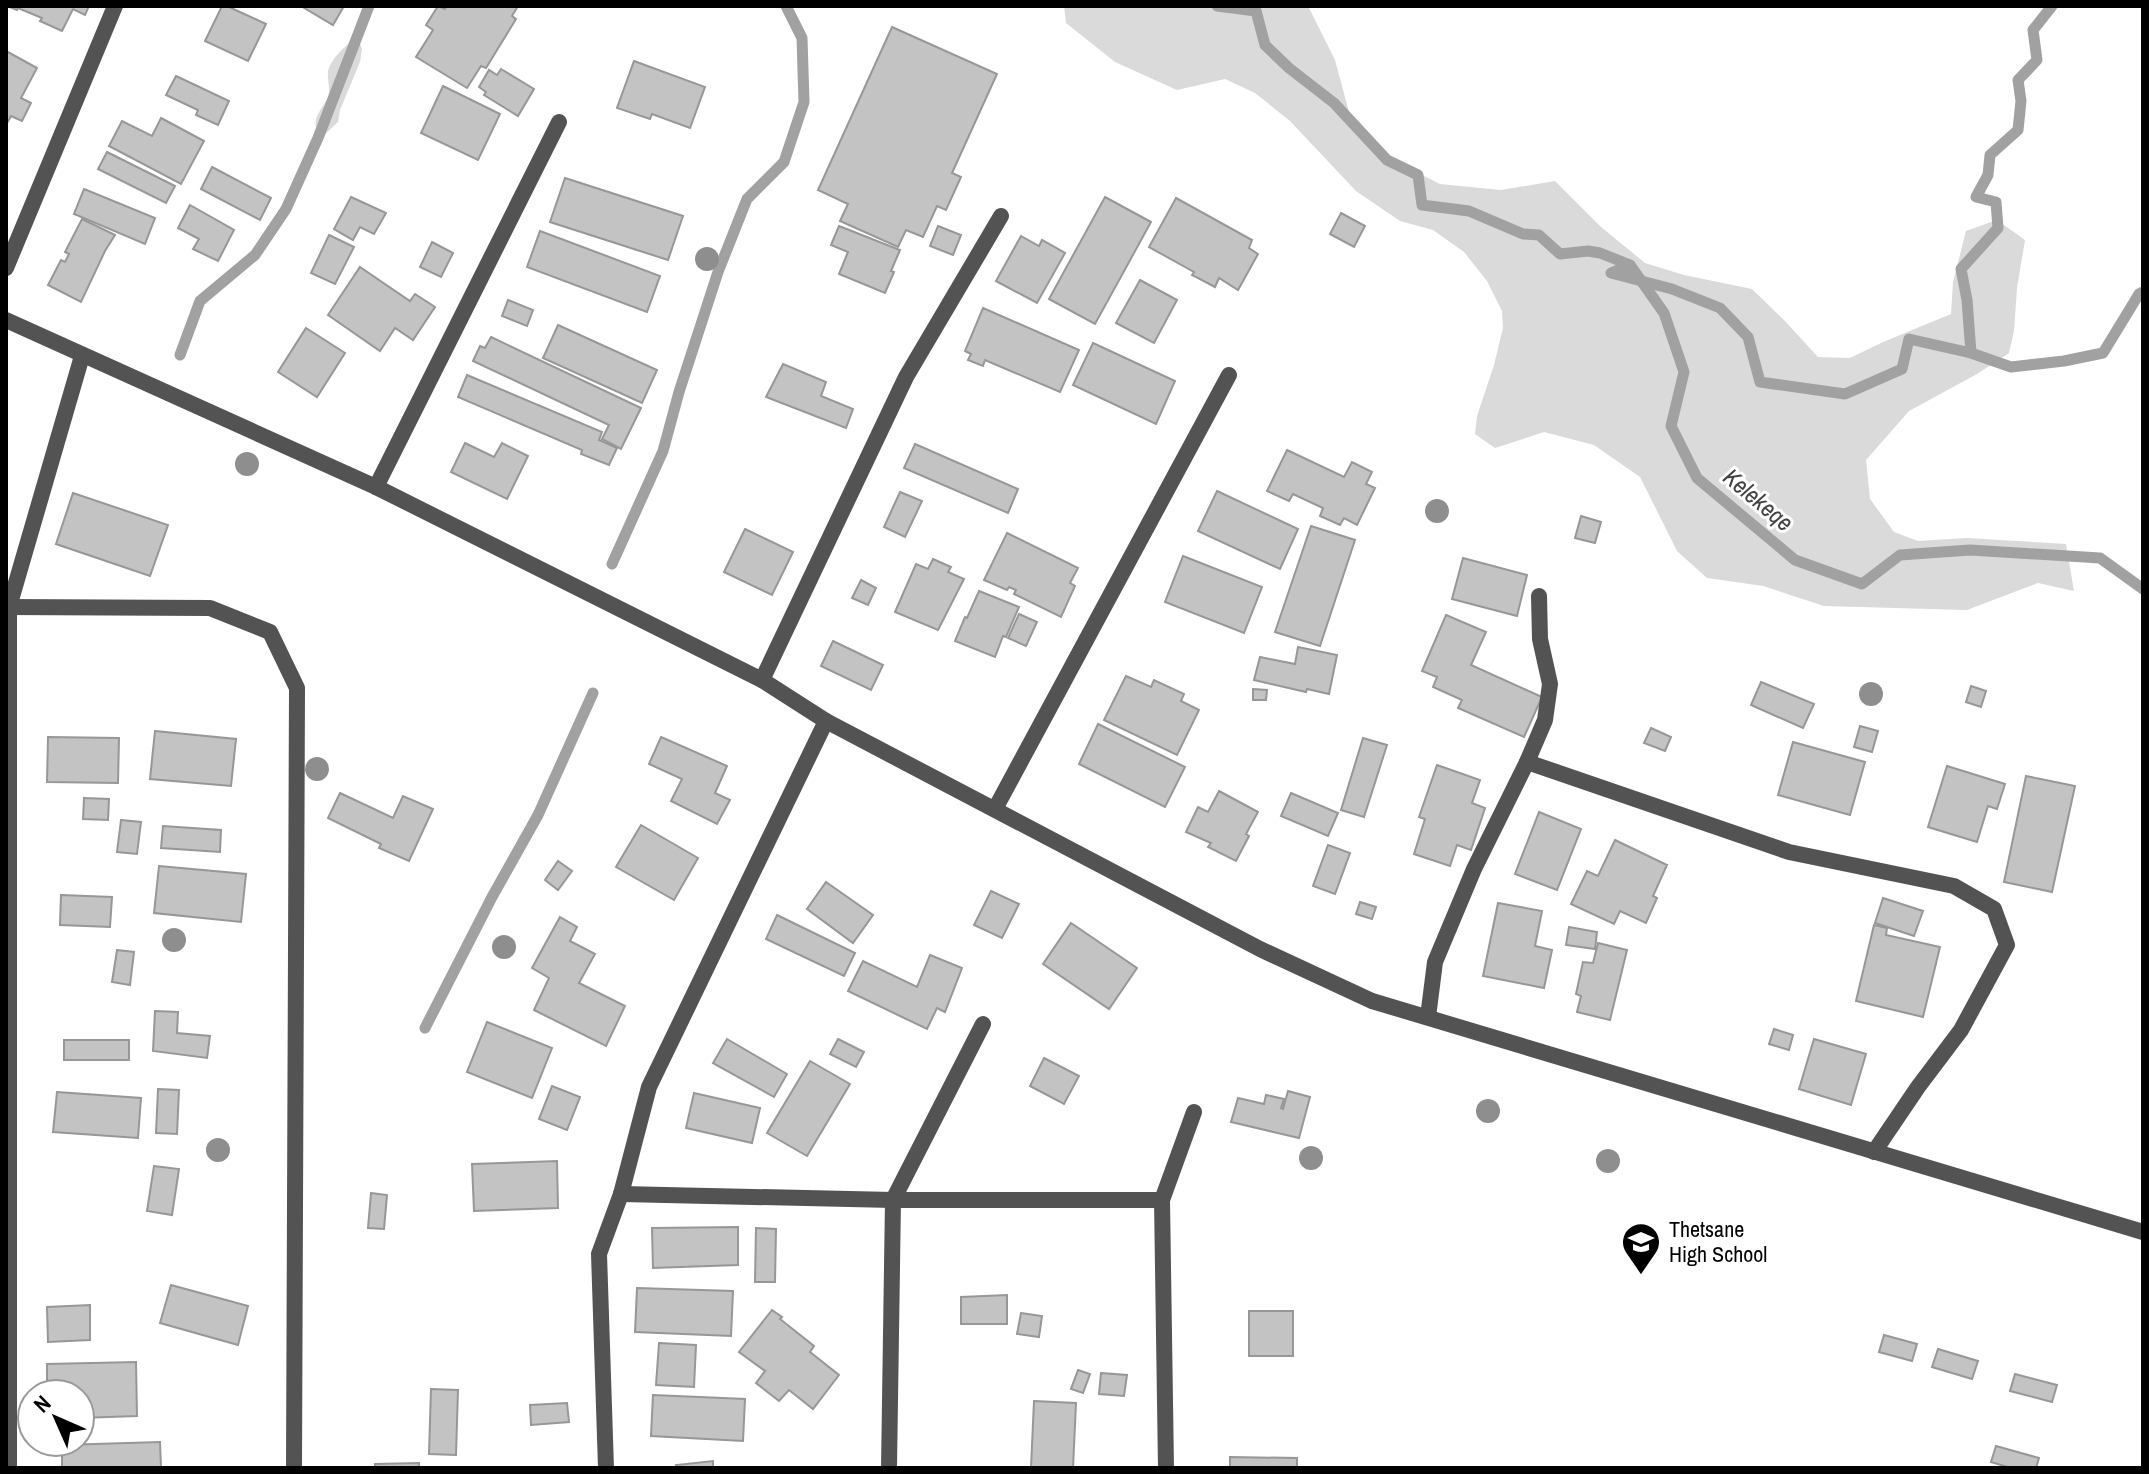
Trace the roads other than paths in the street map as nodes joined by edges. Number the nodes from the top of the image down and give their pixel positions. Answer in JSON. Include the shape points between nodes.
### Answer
{"nodes":[{"id":1,"x":115,"y":6,"type":"edge"},
{"id":2,"x":559,"y":122,"type":"dead end"},
{"id":3,"x":1001,"y":216,"type":"dead end"},
{"id":4,"x":6,"y":268,"type":"edge"},
{"id":5,"x":6,"y":320,"type":"edge"},
{"id":6,"x":82,"y":356,"type":"junction"},
{"id":7,"x":1229,"y":375,"type":"dead end"},
{"id":8,"x":376,"y":487,"type":"junction"},
{"id":9,"x":1539,"y":596,"type":"dead end"},
{"id":10,"x":7,"y":607,"type":"edge"},
{"id":11,"x":762,"y":680,"type":"junction"},
{"id":12,"x":826,"y":721,"type":"junction"},
{"id":13,"x":1527,"y":762,"type":"junction"},
{"id":14,"x":995,"y":809,"type":"junction"},
{"id":15,"x":1428,"y":1017,"type":"junction"},
{"id":16,"x":983,"y":1024,"type":"dead end"},
{"id":17,"x":1194,"y":1112,"type":"dead end"},
{"id":18,"x":1874,"y":1152,"type":"junction"},
{"id":19,"x":621,"y":1194,"type":"junction"},
{"id":20,"x":893,"y":1200,"type":"junction"},
{"id":21,"x":1162,"y":1200,"type":"junction"},
{"id":22,"x":2143,"y":1232,"type":"edge"},
{"id":23,"x":9,"y":1468,"type":"edge"},
{"id":24,"x":294,"y":1468,"type":"edge"},
{"id":25,"x":606,"y":1468,"type":"edge"},
{"id":26,"x":889,"y":1468,"type":"edge"},
{"id":27,"x":1166,"y":1468,"type":"edge"}],
"edges":[{"from":1,"to":4,"type":"street"},
{"from":2,"to":8,"type":"street"},
{"from":3,"to":11,"type":"street","via":[[906,377]]},
{"from":5,"to":6,"type":"street"},
{"from":6,"to":8,"type":"street"},
{"from":6,"to":10,"type":"street"},
{"from":7,"to":14,"type":"street"},
{"from":8,"to":11,"type":"street"},
{"from":9,"to":13,"type":"street","via":[[1540,639],[1550,684],[1545,720]]},
{"from":10,"to":23,"type":"street"},
{"from":10,"to":24,"type":"street","via":[[210,608],[270,632],[297,688]]},
{"from":11,"to":12,"type":"street"},
{"from":12,"to":14,"type":"street"},
{"from":12,"to":19,"type":"street","via":[[649,1087]]},
{"from":13,"to":15,"type":"street","via":[[1435,962]]},
{"from":13,"to":18,"type":"street","via":[[1789,852],[1954,886],[1994,909],[2007,945],[1961,1030]]},
{"from":14,"to":15,"type":"street","via":[[1260,949],[1372,1001]]},
{"from":15,"to":18,"type":"street"},
{"from":16,"to":20,"type":"street"},
{"from":17,"to":21,"type":"street"},
{"from":18,"to":22,"type":"street"},
{"from":19,"to":20,"type":"street"},
{"from":19,"to":25,"type":"street","via":[[599,1254]]},
{"from":20,"to":21,"type":"street"},
{"from":20,"to":26,"type":"street"},
{"from":21,"to":27,"type":"street"}]}
